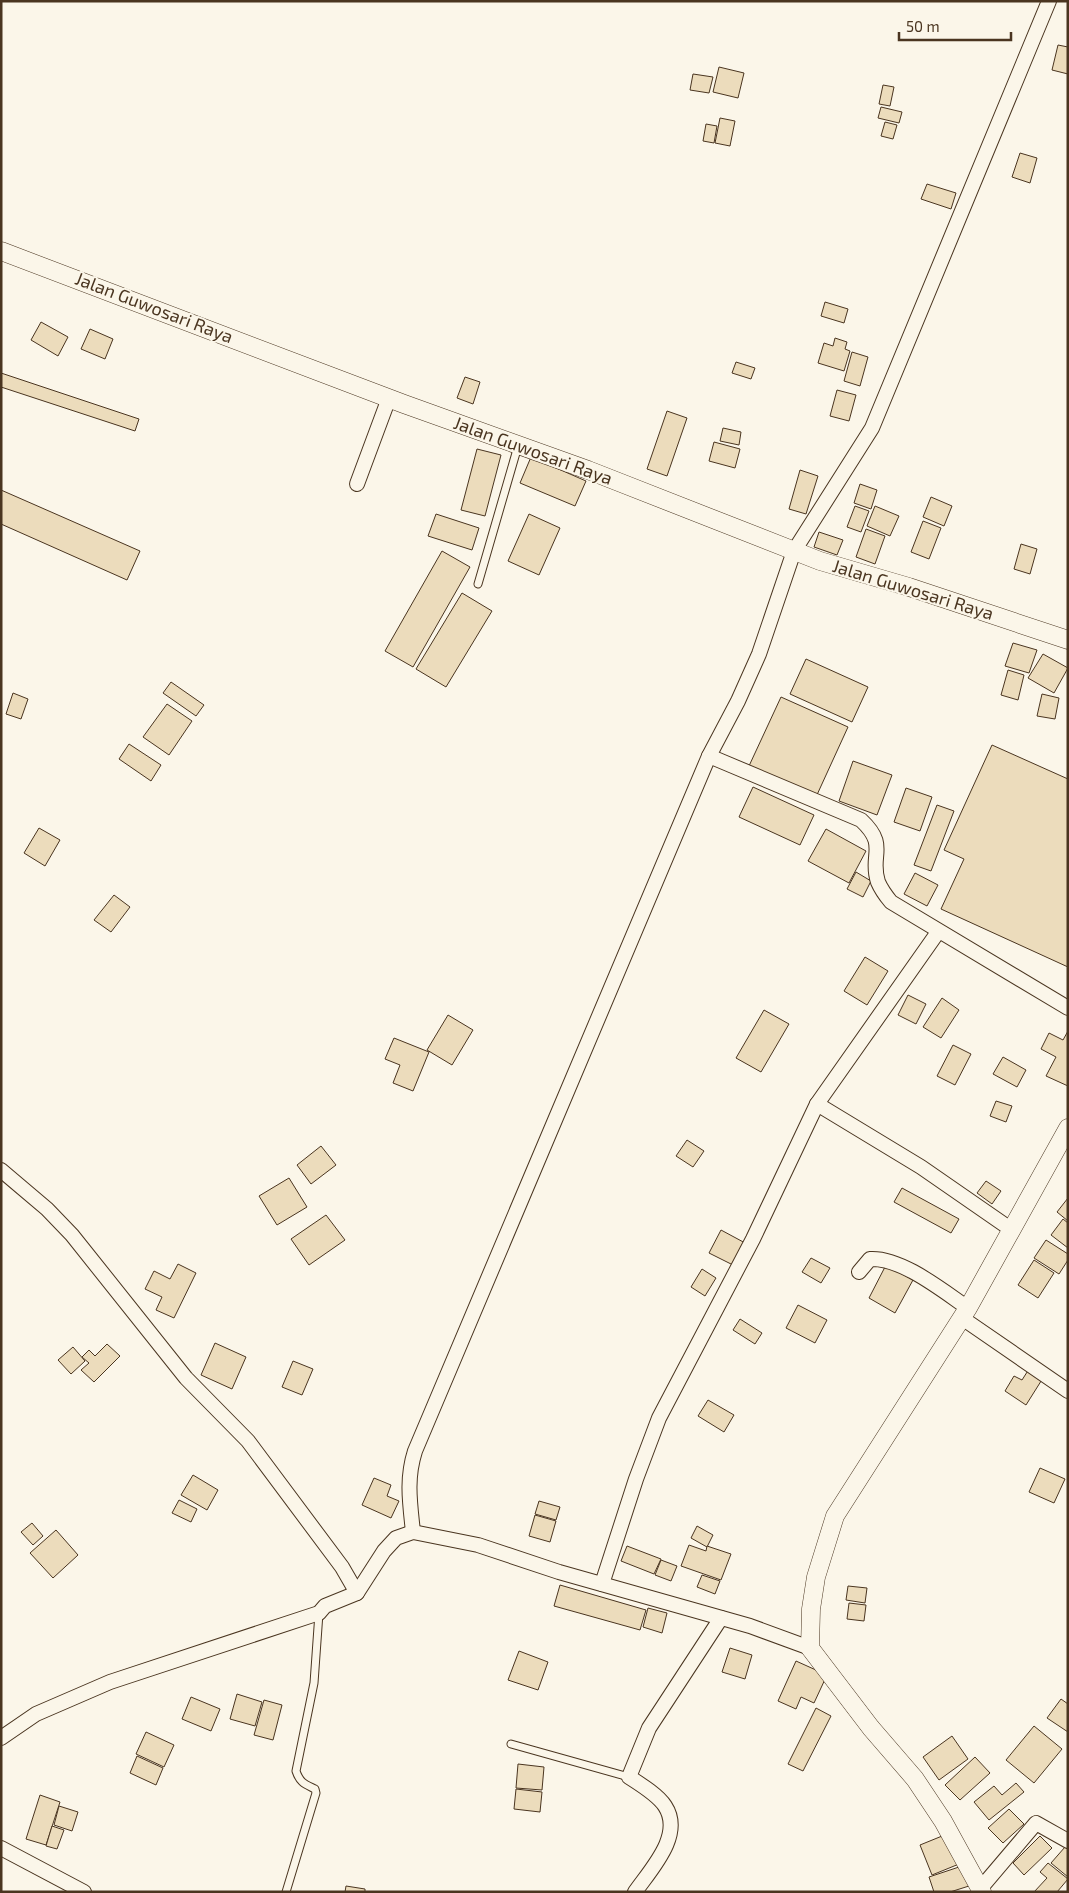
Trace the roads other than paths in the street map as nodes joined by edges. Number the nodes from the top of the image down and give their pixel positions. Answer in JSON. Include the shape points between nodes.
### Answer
{"nodes":[{"id":1,"x":1049,"y":1,"type":"edge"},
{"id":2,"x":1,"y":251,"type":"edge"},
{"id":3,"x":389,"y":398,"type":"junction"},
{"id":4,"x":518,"y":445,"type":"junction"},
{"id":5,"x":357,"y":484,"type":"dead end"},
{"id":6,"x":794,"y":551,"type":"junction"},
{"id":7,"x":478,"y":584,"type":"dead end"},
{"id":8,"x":1068,"y":640,"type":"edge"},
{"id":9,"x":709,"y":756,"type":"junction"},
{"id":10,"x":938,"y":932,"type":"junction"},
{"id":11,"x":1068,"y":1008,"type":"edge"},
{"id":12,"x":818,"y":1104,"type":"junction"},
{"id":13,"x":1068,"y":1128,"type":"edge"},
{"id":14,"x":1,"y":1170,"type":"edge"},
{"id":15,"x":1012,"y":1230,"type":"junction"},
{"id":16,"x":859,"y":1272,"type":"dead end"},
{"id":17,"x":965,"y":1313,"type":"junction"},
{"id":18,"x":1068,"y":1391,"type":"edge"},
{"id":19,"x":413,"y":1532,"type":"junction"},
{"id":20,"x":602,"y":1584,"type":"junction"},
{"id":21,"x":357,"y":1593,"type":"junction"},
{"id":22,"x":319,"y":1613,"type":"junction"},
{"id":23,"x":721,"y":1618,"type":"junction"},
{"id":24,"x":810,"y":1648,"type":"junction"},
{"id":25,"x":1,"y":1738,"type":"edge"},
{"id":26,"x":512,"y":1744,"type":"dead end"},
{"id":27,"x":629,"y":1777,"type":"junction"},
{"id":28,"x":1068,"y":1841,"type":"edge"},
{"id":29,"x":1,"y":1848,"type":"edge"},
{"id":30,"x":981,"y":1890,"type":"edge"},
{"id":31,"x":84,"y":1892,"type":"edge"},
{"id":32,"x":286,"y":1892,"type":"edge"},
{"id":33,"x":635,"y":1892,"type":"edge"}],
"edges":[{"from":1,"to":6,"type":"street","via":[[872,428]]},
{"from":2,"to":3,"type":"street","name":"Jalan Guwosari Raya"},
{"from":3,"to":4,"type":"street","name":"Jalan Guwosari Raya"},
{"from":3,"to":5,"type":"street"},
{"from":4,"to":6,"type":"street","name":"Jalan Guwosari Raya"},
{"from":4,"to":7,"type":"lane"},
{"from":6,"to":8,"type":"street","name":"Jalan Guwosari Raya"},
{"from":6,"to":9,"type":"street","via":[[759,654]]},
{"from":9,"to":10,"type":"street","via":[[861,820],[872,830],[876,840],[878,881],[883,891],[891,902]]},
{"from":9,"to":19,"type":"street","via":[[415,1451],[408,1486]]},
{"from":10,"to":11,"type":"street"},
{"from":10,"to":12,"type":"street"},
{"from":12,"to":15,"type":"street","via":[[921,1167]]},
{"from":12,"to":20,"type":"street","via":[[753,1239],[659,1418]]},
{"from":13,"to":15,"type":"street"},
{"from":14,"to":21,"type":"street","via":[[47,1208],[72,1235],[186,1378],[248,1441],[342,1567]]},
{"from":15,"to":17,"type":"street"},
{"from":16,"to":17,"type":"street","via":[[870,1259],[883,1258],[928,1281]]},
{"from":17,"to":18,"type":"street"},
{"from":17,"to":24,"type":"street","via":[[836,1516],[816,1577]]},
{"from":19,"to":20,"type":"street","via":[[478,1545]]},
{"from":19,"to":21,"type":"street","via":[[396,1538],[384,1551]]},
{"from":20,"to":23,"type":"street"},
{"from":21,"to":22,"type":"street","via":[[325,1606]]},
{"from":22,"to":25,"type":"street","via":[[110,1682],[36,1714]]},
{"from":22,"to":32,"type":"lane","via":[[314,1684],[296,1771],[298,1778],[316,1793]]},
{"from":23,"to":24,"type":"street"},
{"from":23,"to":27,"type":"street","via":[[649,1728]]},
{"from":24,"to":30,"type":"street","via":[[915,1779],[943,1821]]},
{"from":26,"to":27,"type":"lane"},
{"from":27,"to":33,"type":"street","via":[[665,1806],[672,1827],[665,1848]]},
{"from":28,"to":30,"type":"street","via":[[1036,1823]]},
{"from":29,"to":31,"type":"street"}]}
